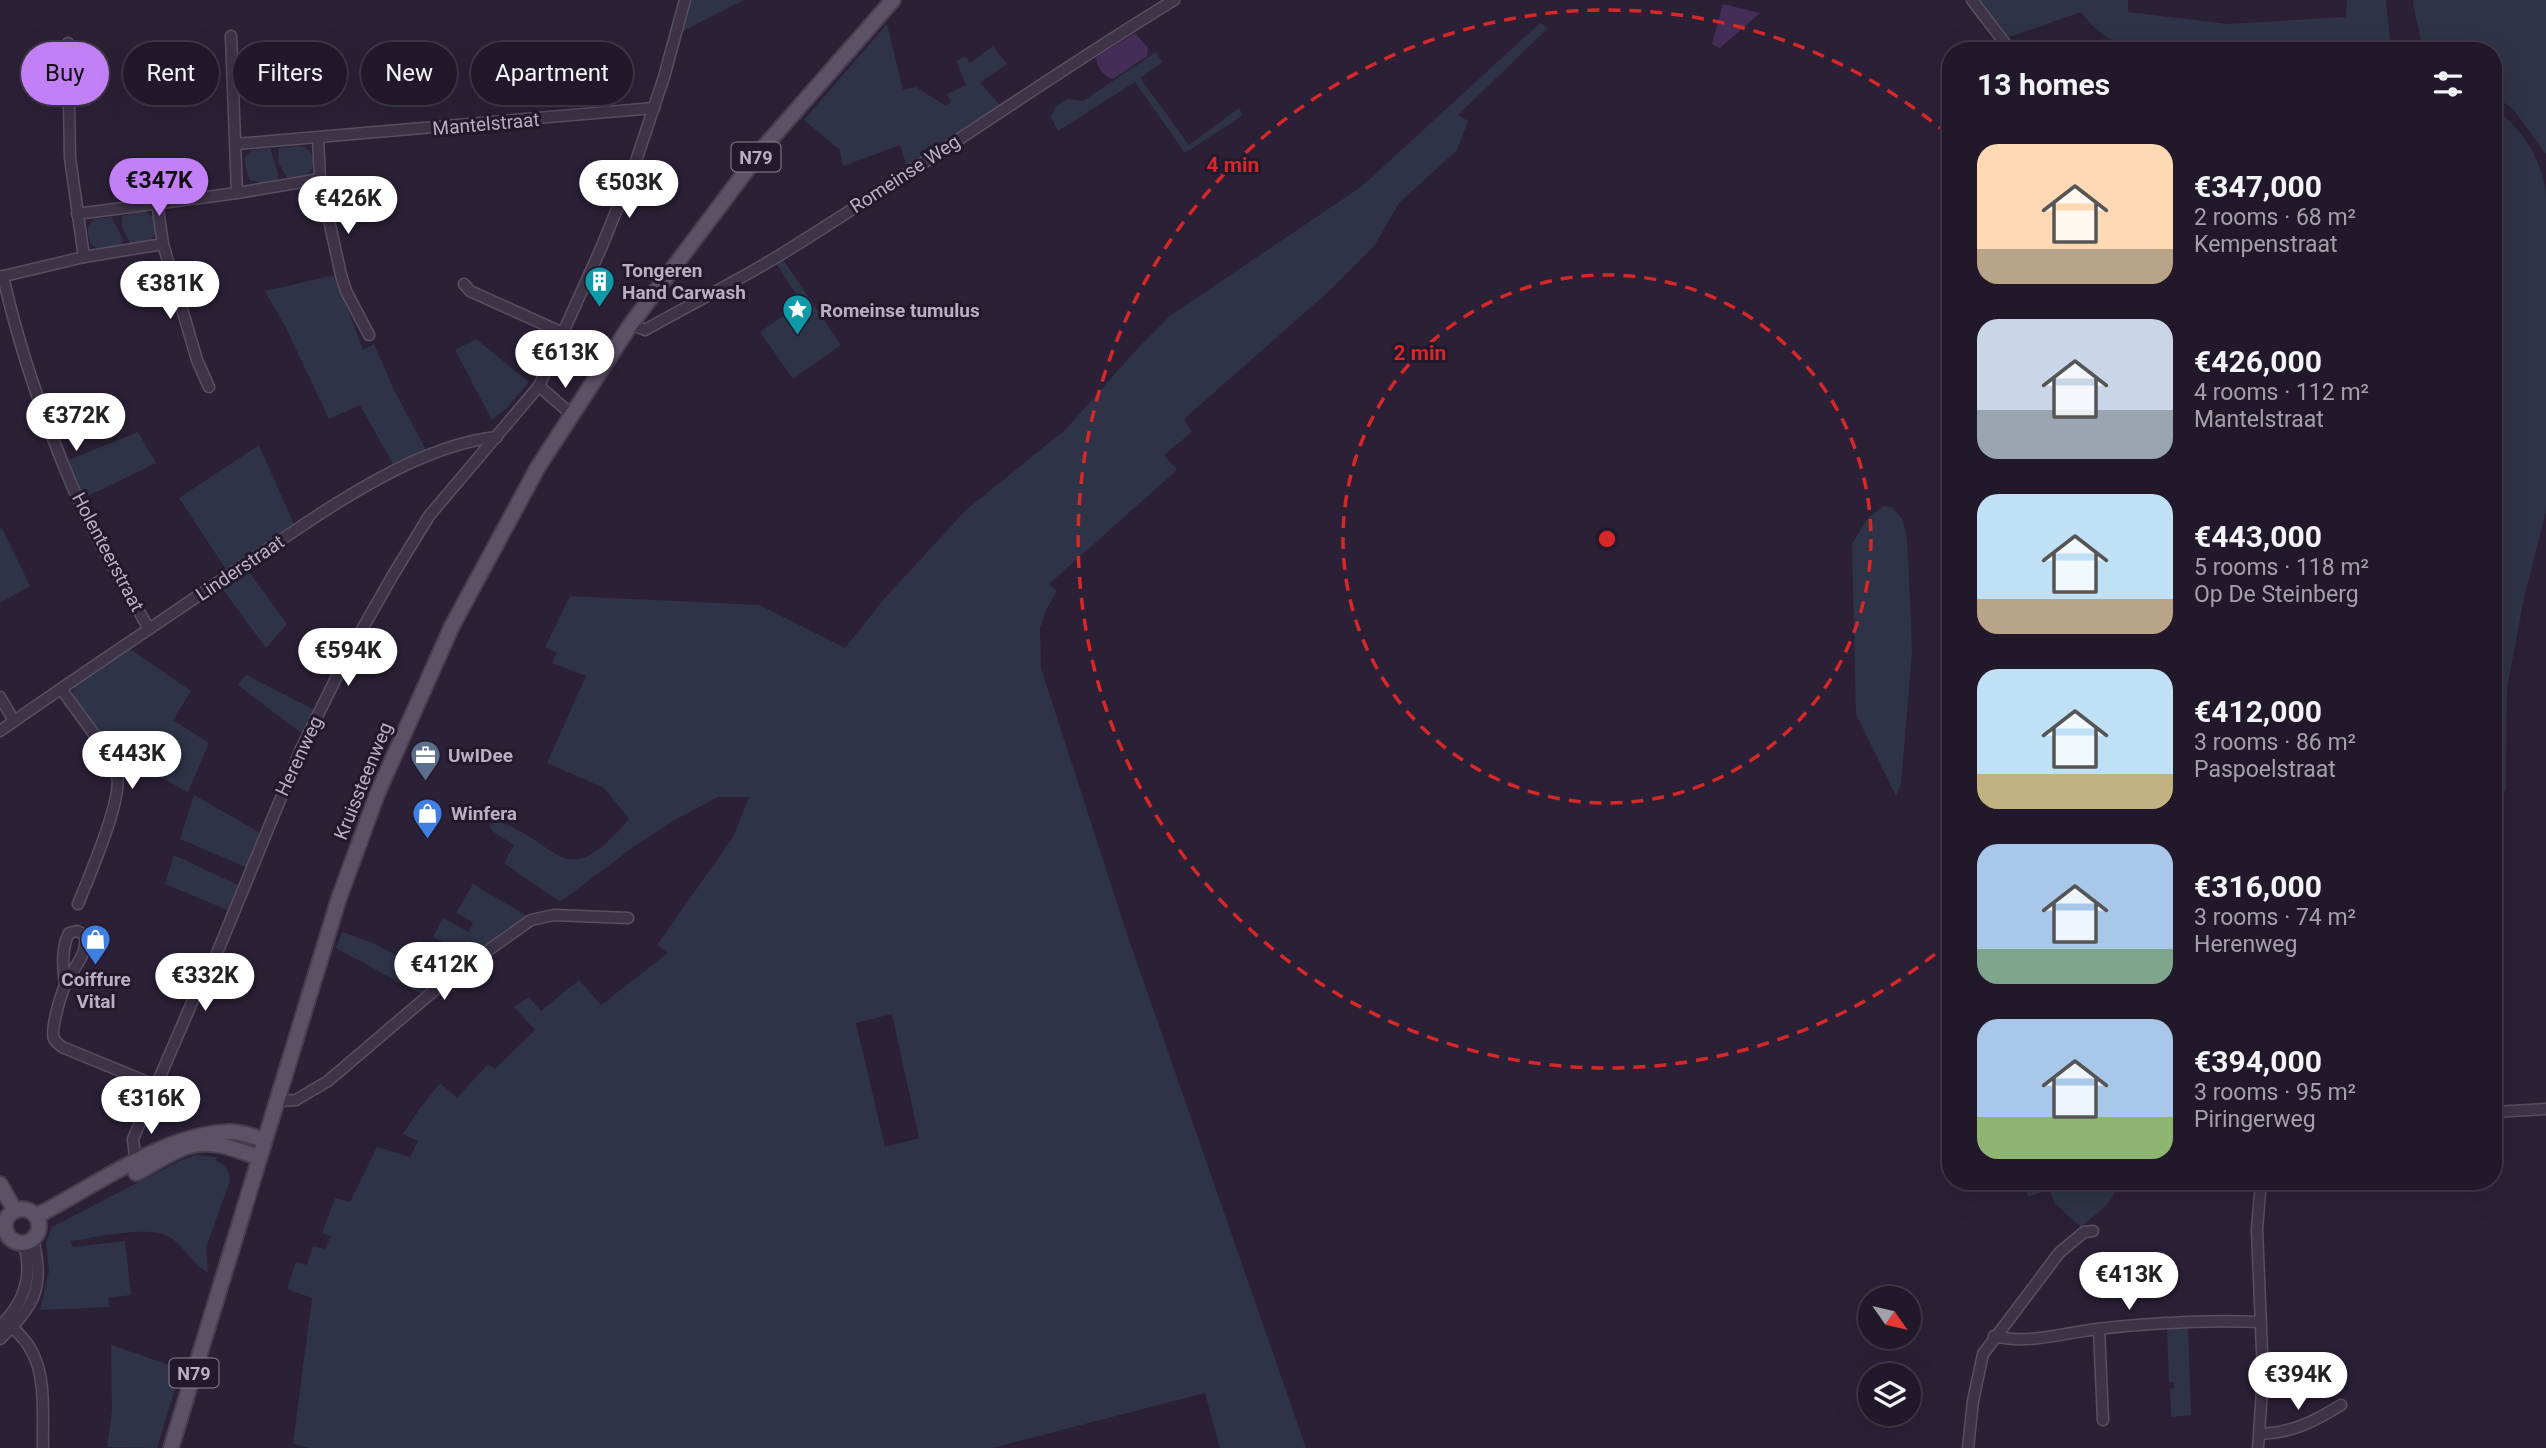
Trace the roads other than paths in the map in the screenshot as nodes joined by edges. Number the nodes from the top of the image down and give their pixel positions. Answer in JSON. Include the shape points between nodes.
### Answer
{"nodes":[{"id":1,"x":685,"y":0,"type":"edge"},
{"id":2,"x":893,"y":0,"type":"edge"},
{"id":3,"x":1174,"y":0,"type":"edge"},
{"id":4,"x":1972,"y":0,"type":"edge"},
{"id":5,"x":231,"y":36,"type":"dead end"},
{"id":6,"x":2004,"y":42,"type":"edge"},
{"id":7,"x":69,"y":105,"type":"edge"},
{"id":8,"x":654,"y":108,"type":"junction"},
{"id":9,"x":318,"y":139,"type":"junction"},
{"id":10,"x":236,"y":144,"type":"junction"},
{"id":11,"x":320,"y":179,"type":"junction"},
{"id":12,"x":237,"y":193,"type":"junction"},
{"id":13,"x":157,"y":202,"type":"junction"},
{"id":14,"x":77,"y":214,"type":"junction"},
{"id":15,"x":163,"y":244,"type":"junction"},
{"id":16,"x":84,"y":257,"type":"junction"},
{"id":17,"x":2,"y":276,"type":"edge"},
{"id":18,"x":464,"y":284,"type":"dead end"},
{"id":19,"x":12,"y":316,"type":"junction"},
{"id":20,"x":0,"y":318,"type":"edge"},
{"id":21,"x":631,"y":324,"type":"junction"},
{"id":22,"x":563,"y":332,"type":"junction"},
{"id":23,"x":369,"y":335,"type":"dead end"},
{"id":24,"x":539,"y":386,"type":"junction"},
{"id":25,"x":209,"y":387,"type":"dead end"},
{"id":26,"x":571,"y":414,"type":"junction"},
{"id":27,"x":497,"y":437,"type":"junction"},
{"id":28,"x":149,"y":629,"type":"junction"},
{"id":29,"x":62,"y":690,"type":"junction"},
{"id":30,"x":0,"y":697,"type":"edge"},
{"id":31,"x":14,"y":721,"type":"junction"},
{"id":32,"x":0,"y":732,"type":"edge"},
{"id":33,"x":78,"y":904,"type":"dead end"},
{"id":34,"x":628,"y":918,"type":"dead end"},
{"id":35,"x":65,"y":984,"type":"junction"},
{"id":36,"x":157,"y":1086,"type":"junction"},
{"id":37,"x":276,"y":1101,"type":"junction"},
{"id":38,"x":2546,"y":1109,"type":"edge"},
{"id":39,"x":2502,"y":1112,"type":"edge"},
{"id":40,"x":264,"y":1140,"type":"junction"},
{"id":41,"x":259,"y":1157,"type":"junction"},
{"id":42,"x":137,"y":1167,"type":"junction"},
{"id":43,"x":0,"y":1184,"type":"edge"},
{"id":44,"x":2260,"y":1190,"type":"edge"},
{"id":45,"x":15,"y":1211,"type":"junction"},
{"id":46,"x":37,"y":1220,"type":"junction"},
{"id":47,"x":2093,"y":1231,"type":"dead end"},
{"id":48,"x":3,"y":1233,"type":"edge"},
{"id":49,"x":28,"y":1241,"type":"junction"},
{"id":50,"x":2260,"y":1322,"type":"junction"},
{"id":51,"x":6,"y":1325,"type":"edge"},
{"id":52,"x":2099,"y":1329,"type":"junction"},
{"id":53,"x":1994,"y":1336,"type":"junction"},
{"id":54,"x":0,"y":1339,"type":"edge"},
{"id":55,"x":2341,"y":1405,"type":"dead end"},
{"id":56,"x":2103,"y":1420,"type":"dead end"},
{"id":57,"x":2260,"y":1434,"type":"junction"},
{"id":58,"x":43,"y":1448,"type":"edge"},
{"id":59,"x":171,"y":1448,"type":"edge"},
{"id":60,"x":1968,"y":1448,"type":"edge"},
{"id":61,"x":2258,"y":1448,"type":"edge"}],
"edges":[{"from":1,"to":8,"type":"street","name":"Herenweg"},
{"from":2,"to":21,"type":"main road","name":"Kruissteenweg","number":"N79","via":[[764,147]]},
{"from":3,"to":21,"type":"street","name":"Romeinse Weg","via":[[778,256],[645,331]]},
{"from":4,"to":6,"type":"street"},
{"from":5,"to":10,"type":"street"},
{"from":7,"to":14,"type":"street"},
{"from":8,"to":9,"type":"street","name":"Mantelstraat"},
{"from":8,"to":22,"type":"street","name":"Herenweg","via":[[611,224]]},
{"from":9,"to":10,"type":"street","name":"Mantelstraat"},
{"from":9,"to":11,"type":"street"},
{"from":10,"to":12,"type":"street"},
{"from":11,"to":12,"type":"street"},
{"from":11,"to":23,"type":"street","via":[[344,283]]},
{"from":12,"to":13,"type":"street"},
{"from":13,"to":14,"type":"street"},
{"from":13,"to":15,"type":"street"},
{"from":14,"to":16,"type":"street"},
{"from":15,"to":16,"type":"street","name":"Holenteerstraat"},
{"from":15,"to":25,"type":"street"},
{"from":16,"to":17,"type":"street","name":"Holenteerstraat"},
{"from":17,"to":19,"type":"street","name":"Holenteerstraat"},
{"from":18,"to":22,"type":"street","via":[[470,291]]},
{"from":19,"to":20,"type":"street"},
{"from":19,"to":28,"type":"street","name":"Holenteerstraat","via":[[74,489]]},
{"from":21,"to":26,"type":"main road","name":"Kruissteenweg","number":"N79"},
{"from":22,"to":24,"type":"street","name":"Herenweg"},
{"from":24,"to":26,"type":"street"},
{"from":24,"to":27,"type":"street","name":"Herenweg"},
{"from":26,"to":37,"type":"main road","name":"Kruissteenweg","number":"N79","via":[[499,537],[409,717],[338,898]]},
{"from":27,"to":28,"type":"street","name":"Linderstraat","via":[[444,450],[395,470]]},
{"from":27,"to":36,"type":"street","name":"Herenweg","via":[[429,516],[348,654],[290,774]]},
{"from":28,"to":29,"type":"street","name":"Linderstraat"},
{"from":29,"to":31,"type":"street","name":"Linderstraat"},
{"from":29,"to":33,"type":"street","via":[[112,764],[118,784]]},
{"from":30,"to":31,"type":"street"},
{"from":31,"to":32,"type":"street","name":"Linderstraat"},
{"from":34,"to":37,"type":"street","via":[[554,915],[531,920],[449,978],[328,1081],[296,1100]]},
{"from":35,"to":35,"type":"street","via":[[66,940],[69,933],[77,931],[85,935],[87,944]]},
{"from":35,"to":36,"type":"street","via":[[54,1039],[62,1047]]},
{"from":36,"to":42,"type":"street","name":"Herenweg","via":[[133,1139]]},
{"from":37,"to":40,"type":"main road","name":"Kruissteenweg","number":"N79"},
{"from":38,"to":39,"type":"street"},
{"from":40,"to":41,"type":"main road","name":"Kruissteenweg","number":"N79"},
{"from":40,"to":42,"type":"main road","via":[[228,1132],[194,1137],[169,1146]]},
{"from":41,"to":42,"type":"main road","via":[[200,1144]]},
{"from":41,"to":59,"type":"main road","name":"Kruissteenweg","number":"N79"},
{"from":42,"to":46,"type":"main road"},
{"from":43,"to":45,"type":"main road"},
{"from":44,"to":50,"type":"street"},
{"from":45,"to":46,"type":"main road","via":[[28,1210]]},
{"from":45,"to":48,"type":"main road"},
{"from":46,"to":49,"type":"main road","via":[[39,1230]]},
{"from":47,"to":53,"type":"street","via":[[2084,1232],[2059,1253]]},
{"from":48,"to":49,"type":"main road","via":[[13,1240]]},
{"from":49,"to":51,"type":"street","via":[[27,1283]]},
{"from":50,"to":52,"type":"street"},
{"from":50,"to":57,"type":"street"},
{"from":51,"to":54,"type":"street"},
{"from":51,"to":58,"type":"street","via":[[32,1351],[38,1367]]},
{"from":52,"to":53,"type":"street","via":[[2012,1341]]},
{"from":52,"to":56,"type":"street"},
{"from":53,"to":60,"type":"street","via":[[1983,1354]]},
{"from":55,"to":57,"type":"street","via":[[2298,1428]]},
{"from":57,"to":61,"type":"street"}]}
